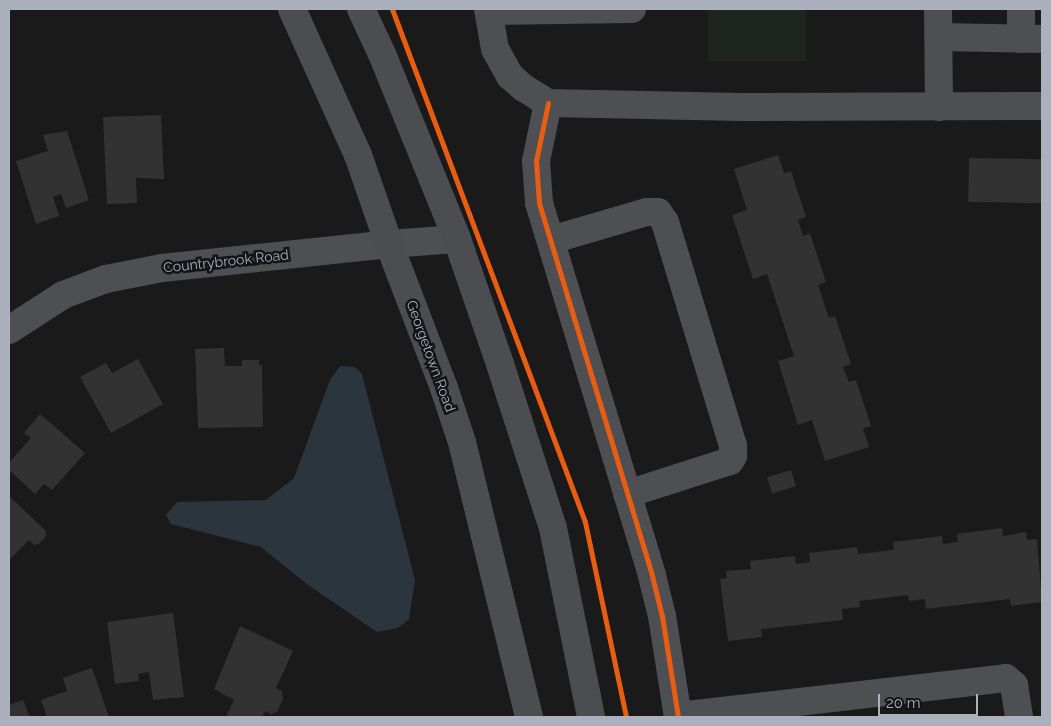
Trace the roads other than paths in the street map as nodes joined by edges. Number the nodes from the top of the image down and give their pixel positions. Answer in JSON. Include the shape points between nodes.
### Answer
{"nodes":[{"id":1,"x":292,"y":9,"type":"edge"},
{"id":2,"x":362,"y":9,"type":"edge"},
{"id":3,"x":632,"y":9,"type":"edge"},
{"id":4,"x":938,"y":9,"type":"edge"},
{"id":5,"x":1021,"y":9,"type":"edge"},
{"id":6,"x":488,"y":10,"type":"edge"},
{"id":7,"x":561,"y":10,"type":"edge"},
{"id":8,"x":939,"y":37,"type":"junction"},
{"id":9,"x":1032,"y":39,"type":"edge"},
{"id":10,"x":548,"y":103,"type":"junction"},
{"id":11,"x":1042,"y":106,"type":"edge"},
{"id":12,"x":939,"y":107,"type":"junction"},
{"id":13,"x":457,"y":240,"type":"junction"},
{"id":14,"x":551,"y":240,"type":"junction"},
{"id":15,"x":389,"y":244,"type":"junction"},
{"id":16,"x":9,"y":330,"type":"edge"},
{"id":17,"x":627,"y":494,"type":"junction"},
{"id":18,"x":678,"y":716,"type":"edge"},
{"id":19,"x":529,"y":717,"type":"edge"},
{"id":20,"x":591,"y":717,"type":"edge"},
{"id":21,"x":1019,"y":717,"type":"edge"}],
"edges":[{"from":1,"to":15,"type":"main road","name":"Georgetown Road","via":[[358,155]]},
{"from":2,"to":13,"type":"main road"},
{"from":3,"to":7,"type":"street"},
{"from":4,"to":8,"type":"street"},
{"from":5,"to":9,"type":"street"},
{"from":6,"to":7,"type":"street"},
{"from":6,"to":10,"type":"street","via":[[495,49],[510,76]]},
{"from":8,"to":9,"type":"street"},
{"from":8,"to":12,"type":"street"},
{"from":10,"to":12,"type":"street"},
{"from":10,"to":14,"type":"street","via":[[536,160],[536,180],[539,203]]},
{"from":11,"to":12,"type":"street"},
{"from":13,"to":15,"type":"street","name":"Countrybrook Road"},
{"from":13,"to":20,"type":"main road","via":[[553,528]]},
{"from":14,"to":17,"type":"street"},
{"from":14,"to":17,"type":"street","via":[[647,212],[658,212],[665,222],[730,436],[734,451],[730,461]]},
{"from":15,"to":16,"type":"street","name":"Countrybrook Road","via":[[162,268],[106,279],[63,294]]},
{"from":15,"to":19,"type":"main road","name":"Georgetown Road","via":[[462,442]]},
{"from":17,"to":18,"type":"street","via":[[662,616]]},
{"from":18,"to":21,"type":"street","via":[[1006,678],[1014,685]]}]}
